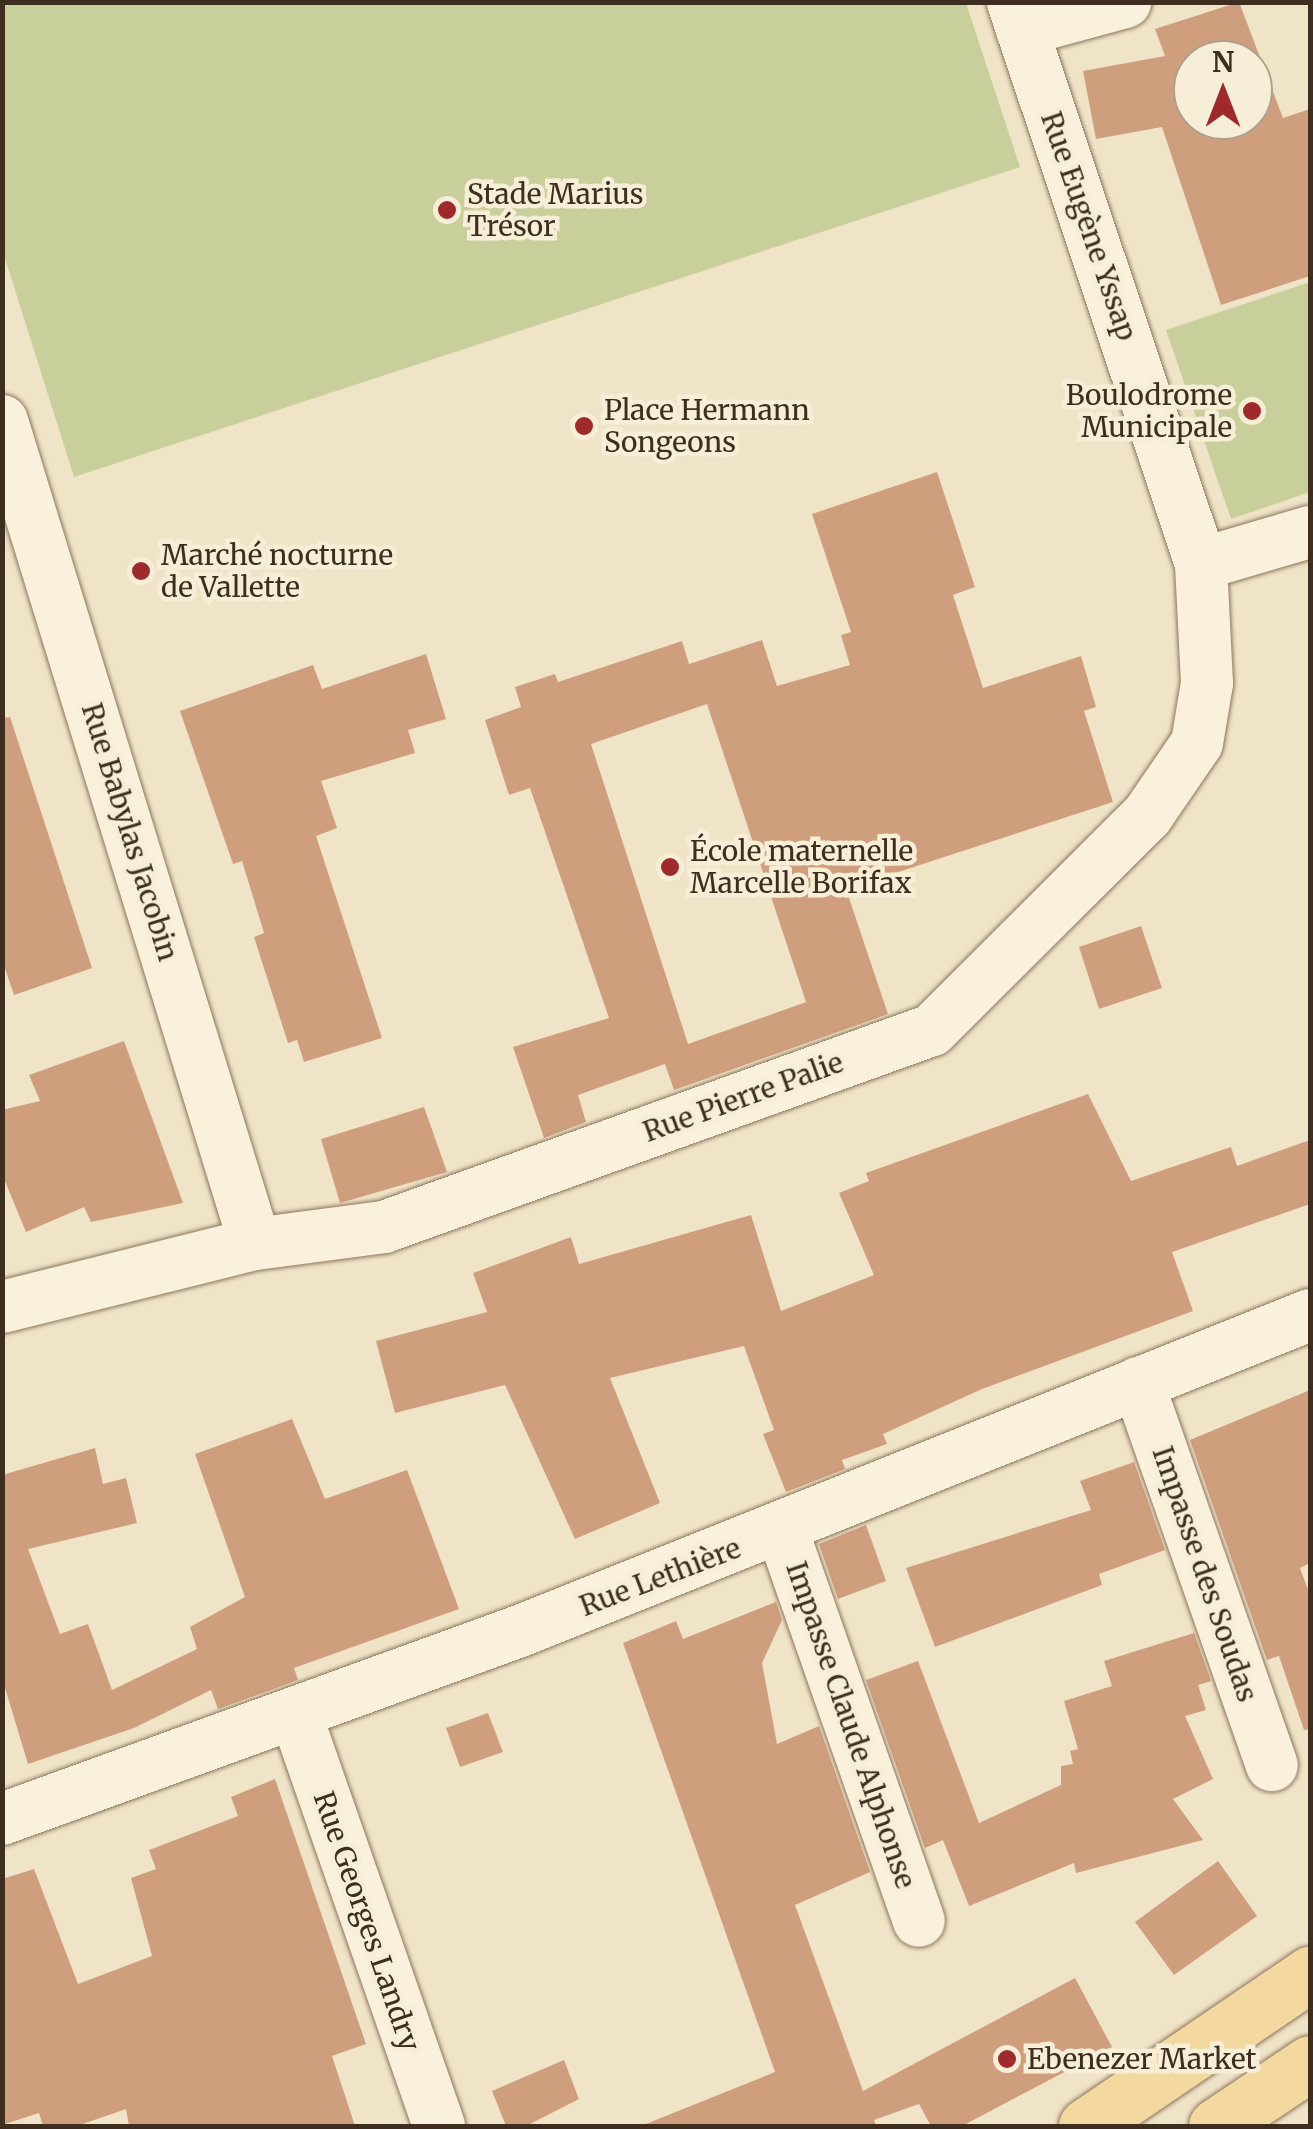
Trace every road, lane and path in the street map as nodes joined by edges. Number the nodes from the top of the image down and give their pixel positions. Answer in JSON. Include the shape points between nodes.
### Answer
{"nodes":[{"id":1,"x":1125,"y":2,"type":"edge"},
{"id":2,"x":1017,"y":16,"type":"edge"},
{"id":3,"x":2,"y":421,"type":"edge"},
{"id":4,"x":1310,"y":532,"type":"edge"},
{"id":5,"x":1201,"y":564,"type":"junction"},
{"id":6,"x":256,"y":1244,"type":"junction"},
{"id":7,"x":2,"y":1306,"type":"edge"},
{"id":8,"x":1310,"y":1315,"type":"edge"},
{"id":9,"x":1138,"y":1383,"type":"junction"},
{"id":10,"x":782,"y":1530,"type":"junction"},
{"id":11,"x":296,"y":1716,"type":"junction"},
{"id":12,"x":1272,"y":1765,"type":"dead end"},
{"id":13,"x":2,"y":1819,"type":"edge"},
{"id":14,"x":919,"y":1921,"type":"dead end"},
{"id":15,"x":1310,"y":1974,"type":"edge"},
{"id":16,"x":1310,"y":2063,"type":"edge"},
{"id":17,"x":438,"y":2126,"type":"edge"},
{"id":18,"x":1086,"y":2126,"type":"edge"},
{"id":19,"x":1216,"y":2126,"type":"edge"}],
"edges":[{"from":1,"to":2,"type":"street"},
{"from":2,"to":5,"type":"street","name":"Rue Eugène Yssap"},
{"from":3,"to":6,"type":"street","name":"Rue Babylas Jacobin"},
{"from":4,"to":5,"type":"street"},
{"from":5,"to":6,"type":"street","name":"Rue Pierre Palie","via":[[1207,683],[1197,743],[1147,816],[932,1030],[384,1226]]},
{"from":6,"to":7,"type":"street","name":"Rue Pierre Palie"},
{"from":8,"to":9,"type":"street","name":"Rue Lethière"},
{"from":9,"to":10,"type":"street","name":"Rue Lethière"},
{"from":9,"to":12,"type":"street","name":"Impasse des Soudas"},
{"from":10,"to":11,"type":"street","name":"Rue Lethière"},
{"from":10,"to":14,"type":"street","name":"Impasse Claude Alphonse"},
{"from":11,"to":13,"type":"street","name":"Rue Lethière"},
{"from":11,"to":17,"type":"street","name":"Rue Georges Landry"},
{"from":15,"to":18,"type":"main road"},
{"from":16,"to":19,"type":"main road"}]}
